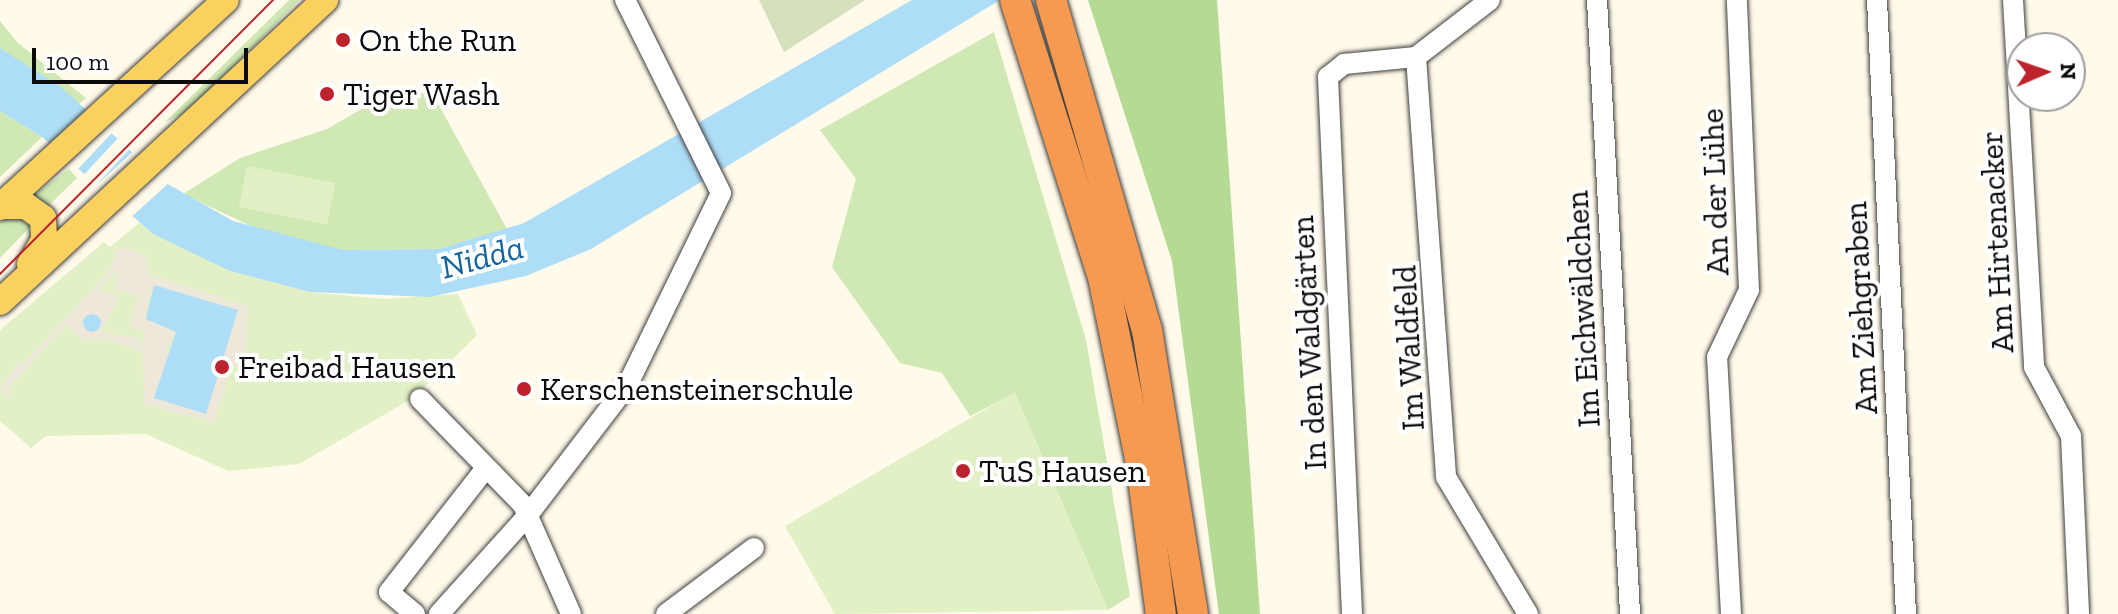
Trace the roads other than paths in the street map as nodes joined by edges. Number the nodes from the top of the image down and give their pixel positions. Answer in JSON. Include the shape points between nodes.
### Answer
{"nodes":[{"id":1,"x":226,"y":0,"type":"edge"},
{"id":2,"x":311,"y":0,"type":"edge"},
{"id":3,"x":325,"y":0,"type":"edge"},
{"id":4,"x":625,"y":0,"type":"edge"},
{"id":5,"x":1005,"y":0,"type":"edge"},
{"id":6,"x":1015,"y":0,"type":"edge"},
{"id":7,"x":1490,"y":0,"type":"edge"},
{"id":8,"x":1597,"y":0,"type":"edge"},
{"id":9,"x":1737,"y":0,"type":"edge"},
{"id":10,"x":1877,"y":0,"type":"edge"},
{"id":11,"x":2013,"y":0,"type":"edge"},
{"id":12,"x":1055,"y":5,"type":"edge"},
{"id":13,"x":1029,"y":33,"type":"junction"},
{"id":14,"x":284,"y":40,"type":"junction"},
{"id":15,"x":1416,"y":57,"type":"junction"},
{"id":16,"x":1,"y":206,"type":"edge"},
{"id":17,"x":4,"y":297,"type":"edge"},
{"id":18,"x":420,"y":399,"type":"dead end"},
{"id":19,"x":485,"y":469,"type":"junction"},
{"id":20,"x":528,"y":515,"type":"junction"},
{"id":21,"x":754,"y":548,"type":"dead end"},
{"id":22,"x":415,"y":614,"type":"edge"},
{"id":23,"x":439,"y":614,"type":"edge"},
{"id":24,"x":571,"y":614,"type":"edge"},
{"id":25,"x":666,"y":614,"type":"edge"},
{"id":26,"x":1161,"y":614,"type":"edge"},
{"id":27,"x":1193,"y":614,"type":"edge"},
{"id":28,"x":1352,"y":614,"type":"edge"},
{"id":29,"x":1528,"y":614,"type":"edge"},
{"id":30,"x":1630,"y":614,"type":"edge"},
{"id":31,"x":1731,"y":614,"type":"edge"},
{"id":32,"x":1906,"y":614,"type":"edge"},
{"id":33,"x":2079,"y":614,"type":"edge"}],
"edges":[{"from":1,"to":16,"type":"main road","via":[[59,159]]},
{"from":2,"to":14,"type":"main road"},
{"from":3,"to":14,"type":"main road"},
{"from":4,"to":20,"type":"street","via":[[718,176],[714,216],[628,384]]},
{"from":5,"to":13,"type":"highway"},
{"from":6,"to":13,"type":"highway"},
{"from":7,"to":15,"type":"street"},
{"from":8,"to":30,"type":"street","name":"Im Eichwäldchen"},
{"from":9,"to":31,"type":"street","name":"An der Lühe","via":[[1749,290],[1717,357]]},
{"from":10,"to":32,"type":"street","name":"Am Ziehgraben"},
{"from":11,"to":33,"type":"street","name":"Am Hirtenacker","via":[[2034,367],[2071,436]]},
{"from":12,"to":27,"type":"highway","via":[[1147,330]]},
{"from":13,"to":26,"type":"highway","via":[[1118,339]]},
{"from":14,"to":17,"type":"main road"},
{"from":15,"to":28,"type":"street","name":"In den Waldgärten","via":[[1332,71]]},
{"from":15,"to":29,"type":"street","name":"Im Waldfeld","via":[[1423,76],[1446,477]]},
{"from":16,"to":17,"type":"main road","via":[[35,210],[47,231]]},
{"from":18,"to":19,"type":"street"},
{"from":19,"to":20,"type":"street"},
{"from":19,"to":22,"type":"street","via":[[383,599]]},
{"from":20,"to":23,"type":"street"},
{"from":20,"to":24,"type":"street"},
{"from":21,"to":25,"type":"street"}]}
